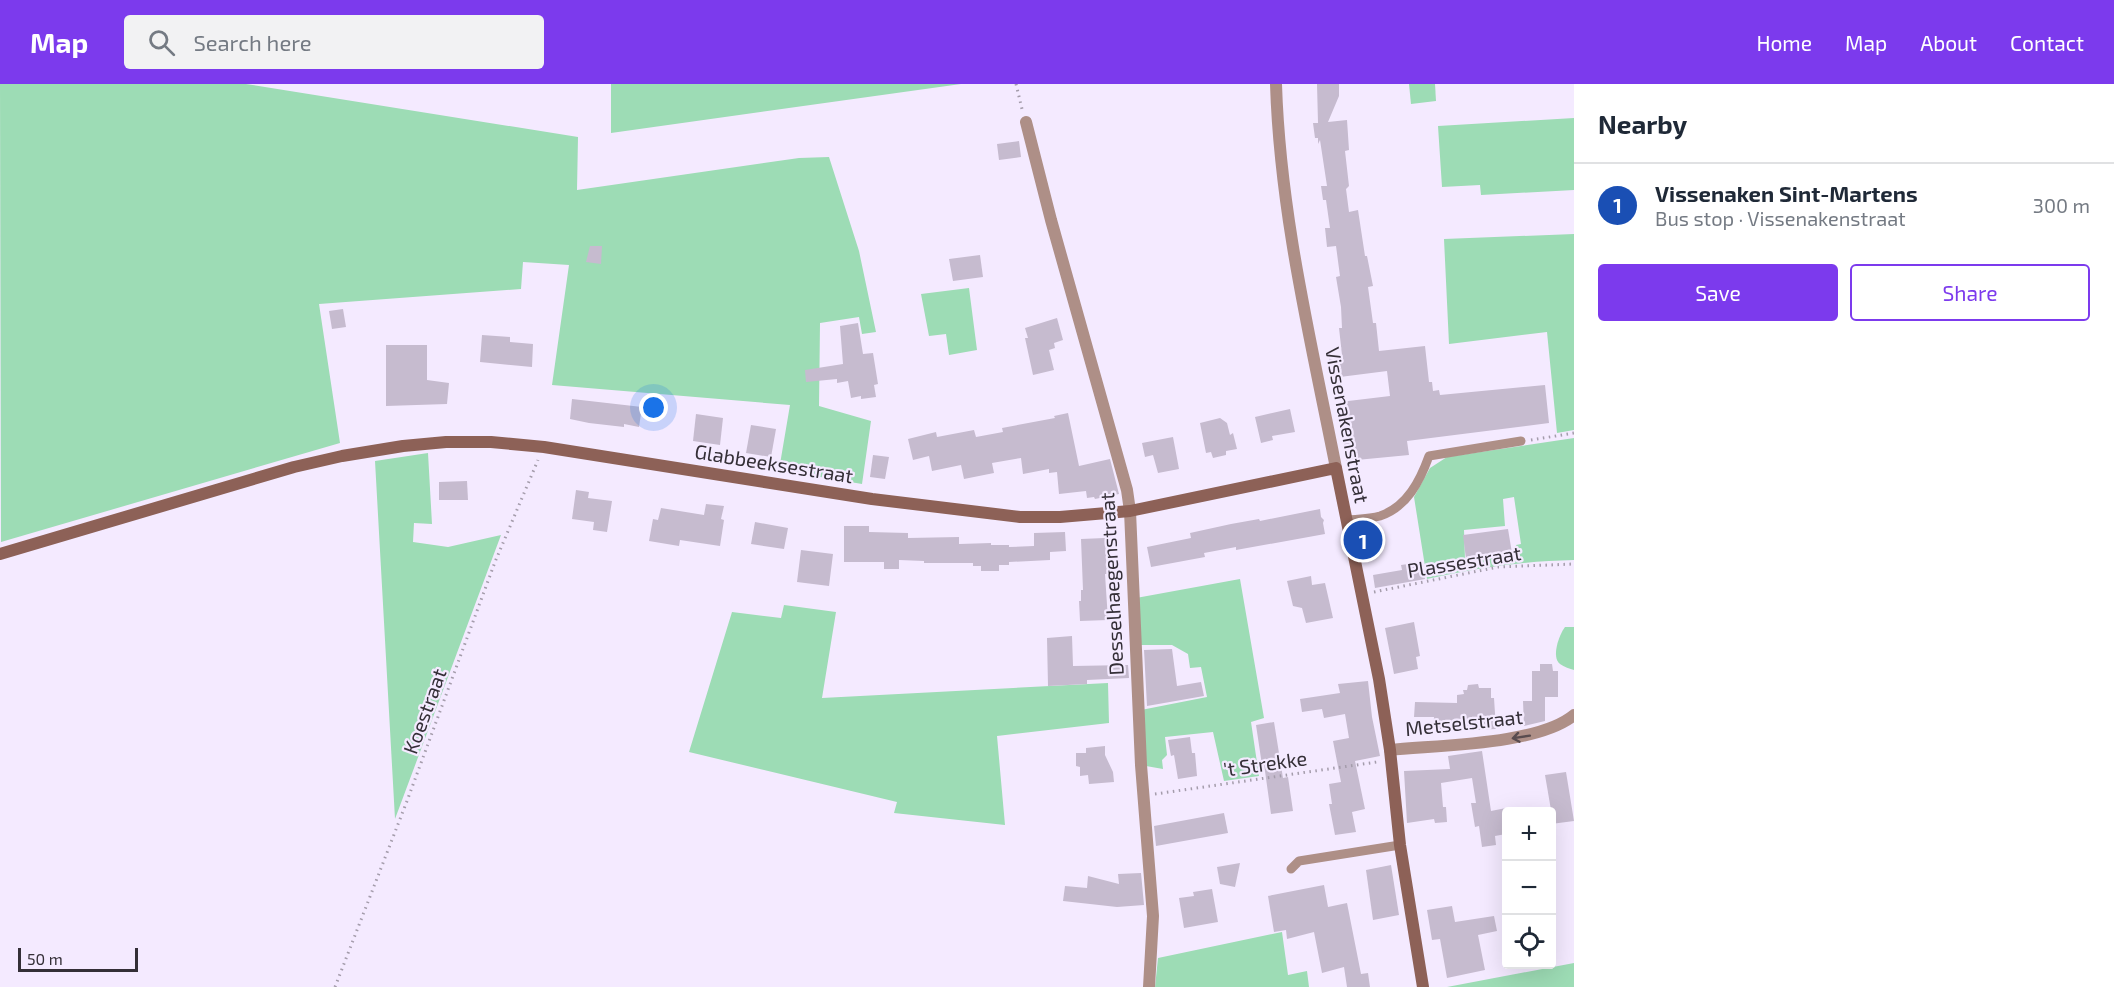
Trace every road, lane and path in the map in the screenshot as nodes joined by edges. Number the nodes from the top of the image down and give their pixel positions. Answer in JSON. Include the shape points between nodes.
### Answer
{"nodes":[{"id":1,"x":1016,"y":84,"type":"edge"},
{"id":2,"x":1276,"y":84,"type":"edge"},
{"id":3,"x":1026,"y":122,"type":"joint"},
{"id":4,"x":1574,"y":433,"type":"edge"},
{"id":5,"x":1521,"y":441,"type":"joint"},
{"id":6,"x":544,"y":447,"type":"junction"},
{"id":7,"x":1336,"y":468,"type":"junction"},
{"id":8,"x":1130,"y":512,"type":"junction"},
{"id":9,"x":1347,"y":520,"type":"junction"},
{"id":10,"x":0,"y":554,"type":"edge"},
{"id":11,"x":1574,"y":564,"type":"edge"},
{"id":12,"x":1360,"y":595,"type":"junction"},
{"id":13,"x":1574,"y":715,"type":"edge"},
{"id":14,"x":1390,"y":755,"type":"junction"},
{"id":15,"x":1144,"y":796,"type":"junction"},
{"id":16,"x":1400,"y":845,"type":"junction"},
{"id":17,"x":1290,"y":869,"type":"dead end"},
{"id":18,"x":335,"y":987,"type":"edge"},
{"id":19,"x":1149,"y":987,"type":"edge"},
{"id":20,"x":1423,"y":987,"type":"edge"}],
"edges":[{"from":1,"to":3,"type":"path"},
{"from":2,"to":7,"type":"street","name":"Vissenakenstraat","via":[[1289,227]]},
{"from":3,"to":8,"type":"street","name":"Desselhaegenstraat"},
{"from":4,"to":5,"type":"path"},
{"from":5,"to":9,"type":"lane","via":[[1429,456],[1409,495],[1396,508],[1379,516]]},
{"from":6,"to":8,"type":"street","name":"Glabbeeksestraat","via":[[981,513],[1060,517]]},
{"from":6,"to":10,"type":"street","name":"Glabbeeksestraat","via":[[446,442],[342,456]]},
{"from":6,"to":18,"type":"path","name":"Koestraat","via":[[500,551]]},
{"from":7,"to":8,"type":"street","name":"Glabbeeksestraat"},
{"from":7,"to":9,"type":"street","name":"Vissenakenstraat"},
{"from":8,"to":15,"type":"street","name":"Desselhaegenstraat"},
{"from":9,"to":12,"type":"street","name":"Vissenakenstraat"},
{"from":11,"to":12,"type":"path","name":"Plassestraat","via":[[1498,567]]},
{"from":12,"to":14,"type":"street","name":"Vissenakenstraat","via":[[1379,678]]},
{"from":13,"to":14,"type":"street","name":"Metselstraat","one_way":true,"via":[[1561,725],[1532,735]]},
{"from":14,"to":15,"type":"path","name":"'t Strekke"},
{"from":14,"to":16,"type":"street","name":"Vissenakenstraat"},
{"from":15,"to":19,"type":"street","name":"Desselhaegenstraat","via":[[1154,916]]},
{"from":16,"to":17,"type":"lane","via":[[1299,861]]},
{"from":16,"to":20,"type":"street","name":"Vissenakenstraat"}]}
